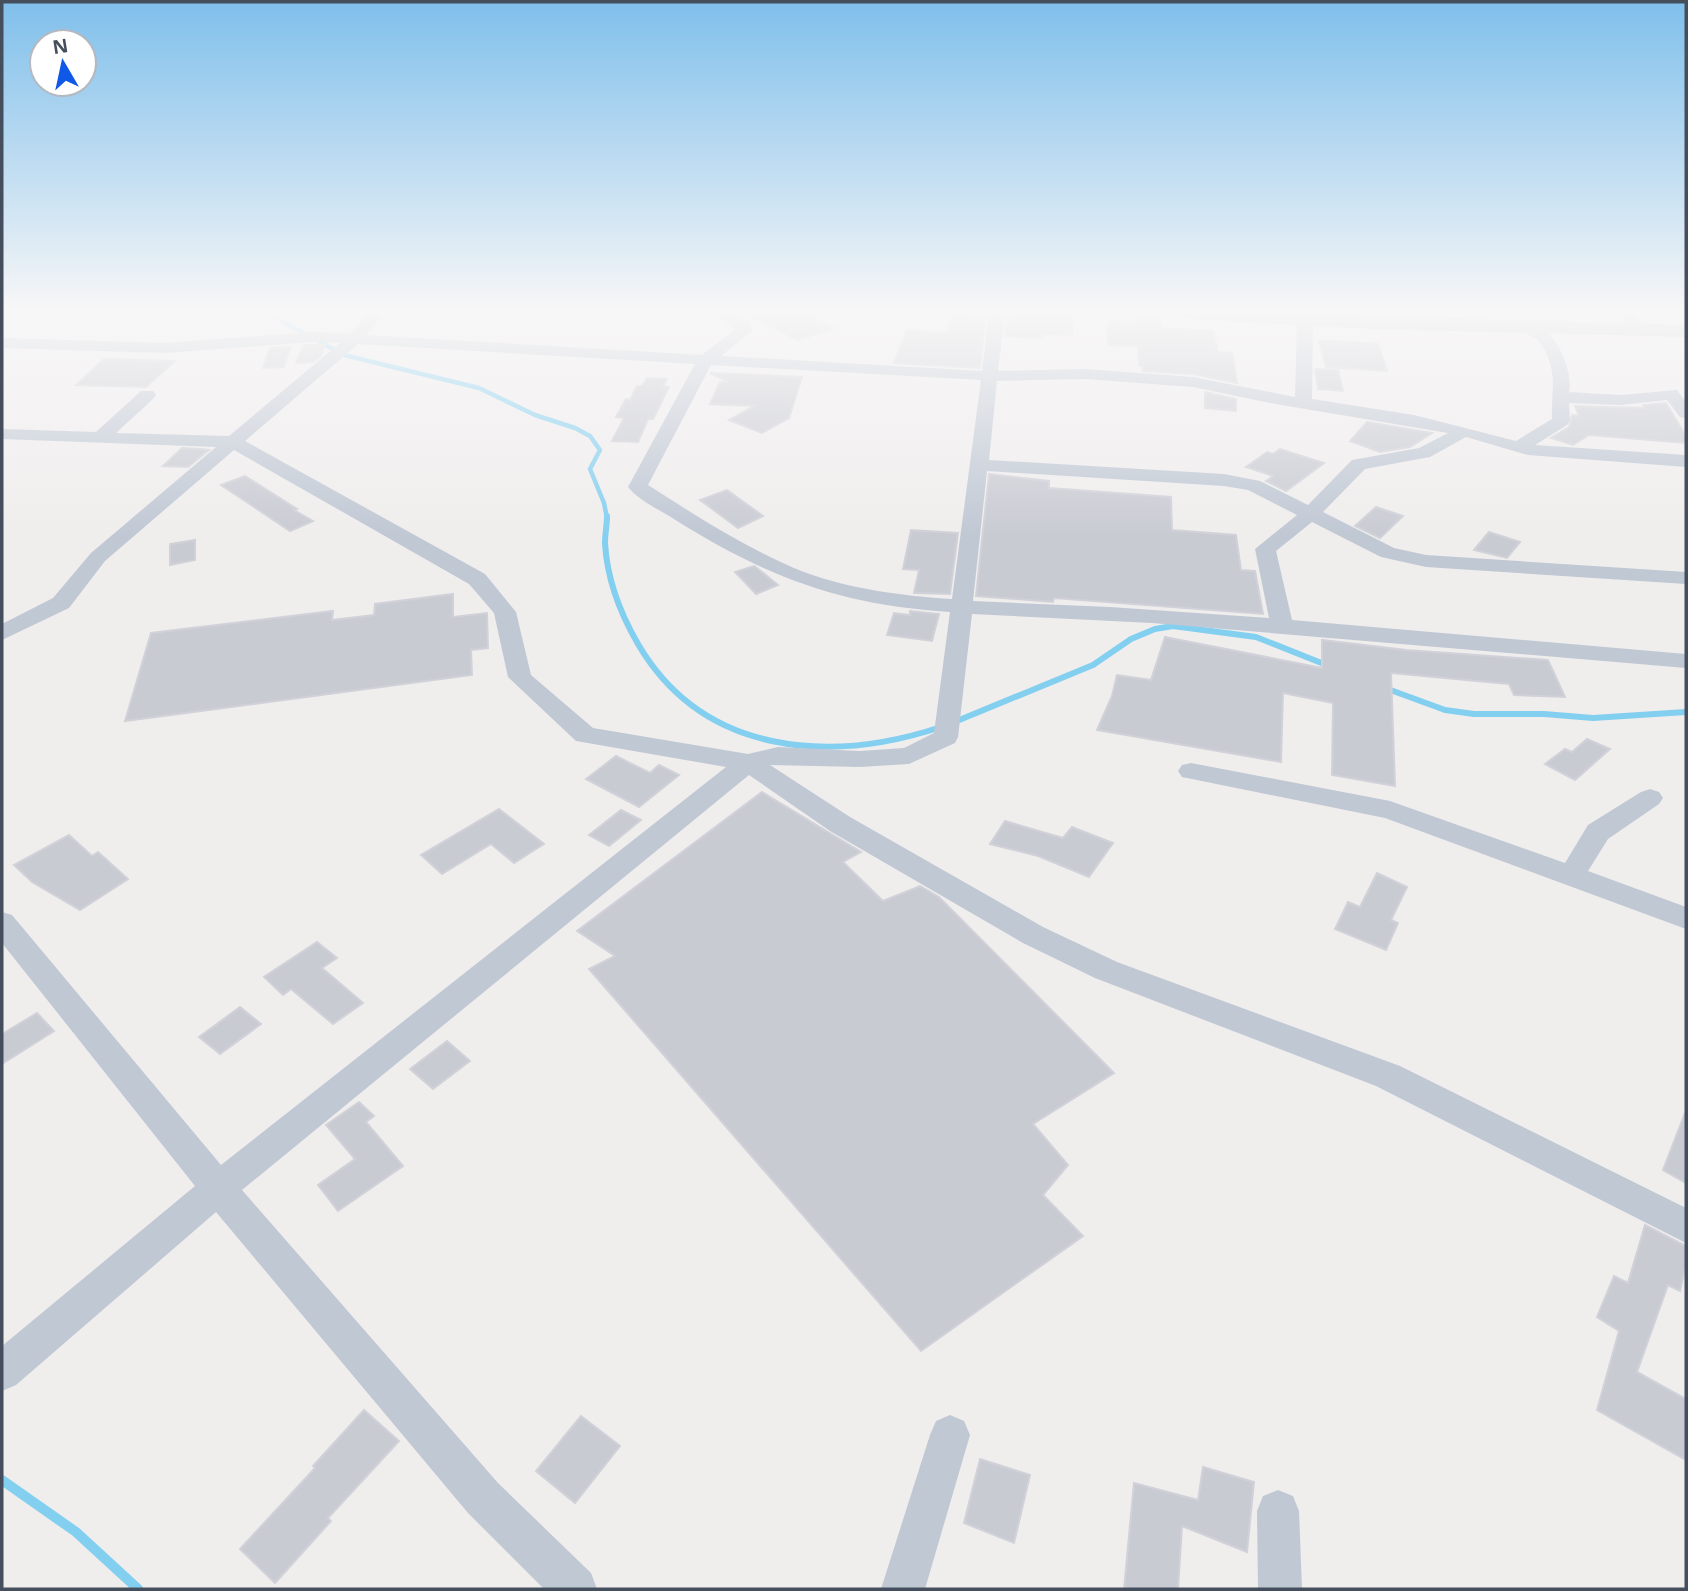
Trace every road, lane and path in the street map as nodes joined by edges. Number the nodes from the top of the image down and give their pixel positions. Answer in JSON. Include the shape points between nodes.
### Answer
{"nodes":[{"id":1,"x":298,"y":387,"type":"edge"},
{"id":2,"x":691,"y":387,"type":"edge"},
{"id":3,"x":988,"y":387,"type":"edge"},
{"id":4,"x":1220,"y":387,"type":"edge"},
{"id":5,"x":1303,"y":387,"type":"edge"},
{"id":6,"x":1562,"y":387,"type":"edge"},
{"id":7,"x":147,"y":395,"type":"dead end"},
{"id":8,"x":1560,"y":397,"type":"junction"},
{"id":9,"x":1303,"y":403,"type":"junction"},
{"id":10,"x":1686,"y":413,"type":"edge"},
{"id":11,"x":1464,"y":431,"type":"junction"},
{"id":12,"x":2,"y":434,"type":"edge"},
{"id":13,"x":100,"y":438,"type":"junction"},
{"id":14,"x":233,"y":442,"type":"junction"},
{"id":15,"x":1519,"y":447,"type":"junction"},
{"id":16,"x":981,"y":465,"type":"junction"},
{"id":17,"x":1683,"y":465,"type":"edge"},
{"id":18,"x":1309,"y":515,"type":"junction"},
{"id":19,"x":1686,"y":578,"type":"edge"},
{"id":20,"x":961,"y":608,"type":"junction"},
{"id":21,"x":1282,"y":627,"type":"junction"},
{"id":22,"x":2,"y":633,"type":"edge"},
{"id":23,"x":1686,"y":661,"type":"edge"},
{"id":24,"x":748,"y":762,"type":"junction"},
{"id":25,"x":1191,"y":771,"type":"dead end"},
{"id":26,"x":1650,"y":798,"type":"dead end"},
{"id":27,"x":1571,"y":876,"type":"junction"},
{"id":28,"x":1686,"y":918,"type":"edge"},
{"id":29,"x":3,"y":927,"type":"edge"},
{"id":30,"x":218,"y":1188,"type":"junction"},
{"id":31,"x":1686,"y":1226,"type":"edge"},
{"id":32,"x":2,"y":1371,"type":"edge"},
{"id":33,"x":950,"y":1435,"type":"dead end"},
{"id":34,"x":1278,"y":1511,"type":"dead end"},
{"id":35,"x":575,"y":1589,"type":"edge"},
{"id":36,"x":903,"y":1589,"type":"edge"},
{"id":37,"x":1280,"y":1589,"type":"edge"}],
"edges":[{"from":1,"to":14,"type":"street"},
{"from":2,"to":20,"type":"street","via":[[638,487],[691,521],[796,576],[894,599]]},
{"from":3,"to":16,"type":"street"},
{"from":4,"to":9,"type":"street"},
{"from":5,"to":9,"type":"street"},
{"from":6,"to":8,"type":"street"},
{"from":7,"to":13,"type":"street"},
{"from":8,"to":10,"type":"street","via":[[1621,400],[1671,394]]},
{"from":8,"to":15,"type":"street","via":[[1560,421]]},
{"from":9,"to":11,"type":"street"},
{"from":11,"to":15,"type":"street"},
{"from":11,"to":18,"type":"street","via":[[1424,453],[1359,464]]},
{"from":12,"to":13,"type":"street"},
{"from":13,"to":14,"type":"street"},
{"from":14,"to":22,"type":"street","via":[[98,557],[61,603]]},
{"from":14,"to":24,"type":"street","via":[[477,579],[505,612],[520,677],[585,735]]},
{"from":15,"to":17,"type":"street"},
{"from":16,"to":18,"type":"street","via":[[1224,480],[1252,485]]},
{"from":16,"to":20,"type":"street"},
{"from":18,"to":19,"type":"street","via":[[1388,553],[1426,561]]},
{"from":18,"to":21,"type":"street","via":[[1265,549]]},
{"from":20,"to":21,"type":"street","via":[[1149,615]]},
{"from":20,"to":24,"type":"street","via":[[946,737],[909,756],[778,755]]},
{"from":21,"to":23,"type":"street"},
{"from":24,"to":30,"type":"street"},
{"from":24,"to":31,"type":"street","via":[[840,824],[1033,935],[1106,970],[1388,1076]]},
{"from":25,"to":27,"type":"street","via":[[1390,810]]},
{"from":26,"to":27,"type":"street","via":[[1598,832]]},
{"from":27,"to":28,"type":"street"},
{"from":29,"to":30,"type":"street"},
{"from":30,"to":32,"type":"street"},
{"from":30,"to":35,"type":"street","via":[[483,1498]]},
{"from":33,"to":36,"type":"street"},
{"from":34,"to":37,"type":"street"}]}
